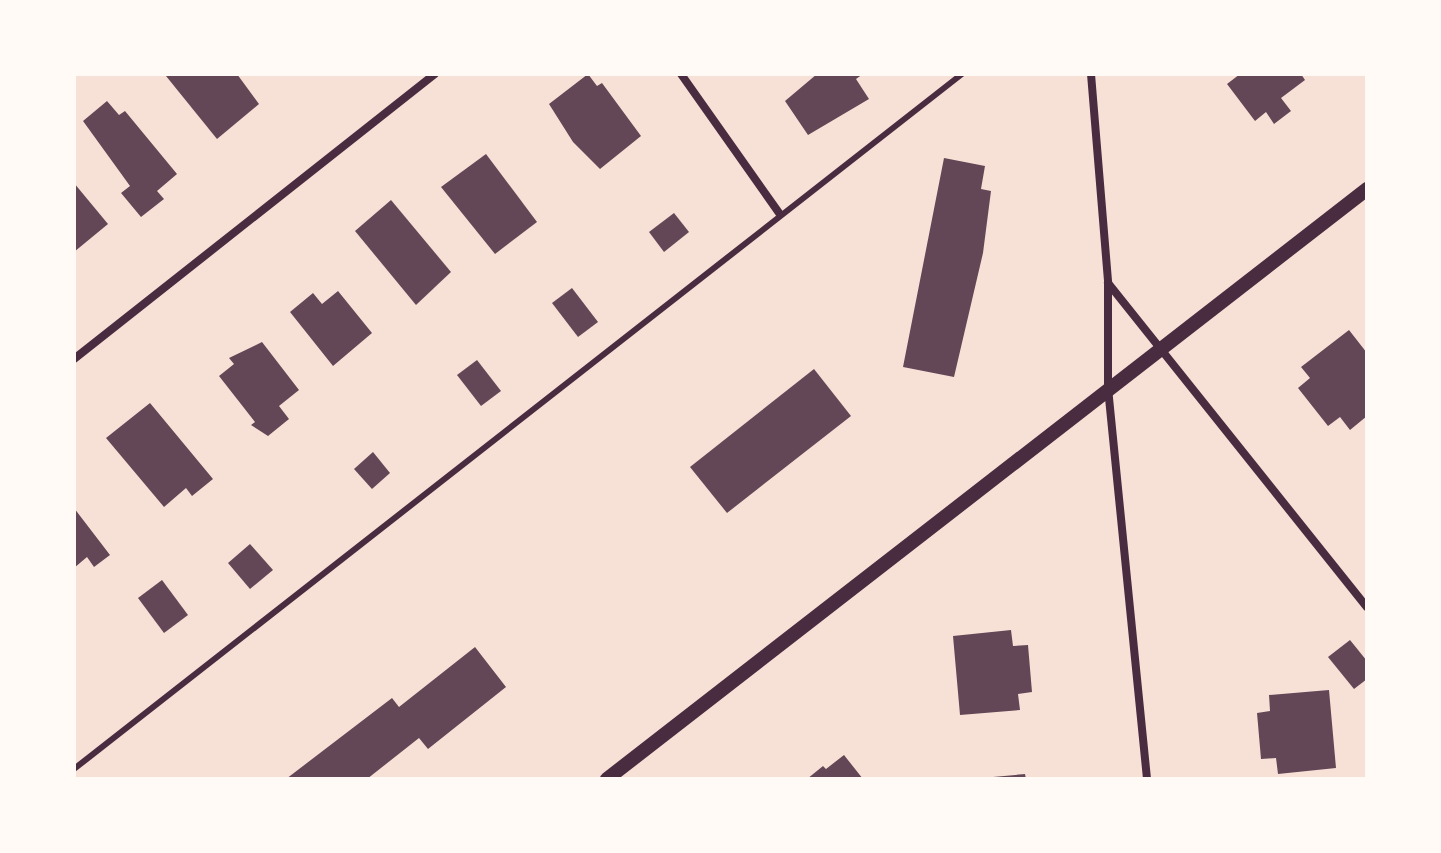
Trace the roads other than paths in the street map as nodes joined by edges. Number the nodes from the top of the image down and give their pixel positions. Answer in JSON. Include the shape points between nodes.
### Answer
{"nodes":[{"id":1,"x":435,"y":74,"type":"edge"},
{"id":2,"x":681,"y":74,"type":"edge"},
{"id":3,"x":962,"y":74,"type":"edge"},
{"id":4,"x":1091,"y":74,"type":"edge"},
{"id":5,"x":1367,"y":189,"type":"edge"},
{"id":6,"x":779,"y":213,"type":"junction"},
{"id":7,"x":1108,"y":283,"type":"junction"},
{"id":8,"x":1162,"y":347,"type":"junction"},
{"id":9,"x":74,"y":359,"type":"edge"},
{"id":10,"x":1108,"y":388,"type":"junction"},
{"id":11,"x":1367,"y":607,"type":"edge"},
{"id":12,"x":74,"y":769,"type":"edge"},
{"id":13,"x":607,"y":779,"type":"edge"},
{"id":14,"x":1147,"y":779,"type":"edge"}],
"edges":[{"from":1,"to":9,"type":"street"},
{"from":2,"to":6,"type":"street"},
{"from":3,"to":6,"type":"lane"},
{"from":4,"to":7,"type":"street"},
{"from":5,"to":8,"type":"street"},
{"from":6,"to":12,"type":"lane"},
{"from":7,"to":8,"type":"street"},
{"from":7,"to":10,"type":"street"},
{"from":8,"to":10,"type":"street"},
{"from":8,"to":11,"type":"street"},
{"from":10,"to":13,"type":"street"},
{"from":10,"to":14,"type":"street"}]}
